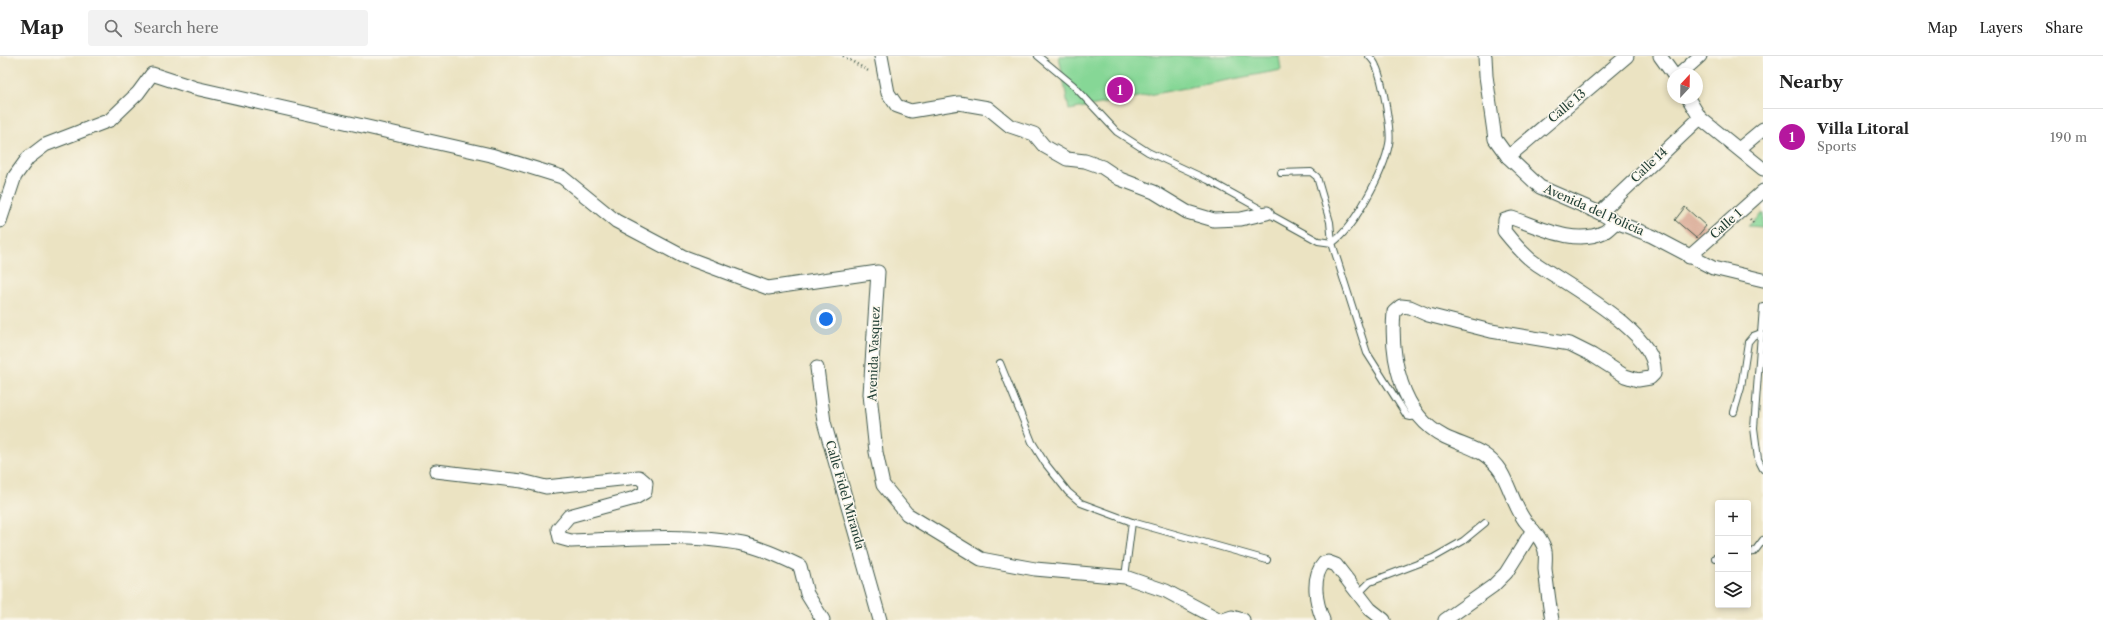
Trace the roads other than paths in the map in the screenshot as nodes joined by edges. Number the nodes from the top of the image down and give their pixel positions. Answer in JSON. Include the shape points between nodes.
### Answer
{"nodes":[{"id":1,"x":881,"y":56,"type":"edge"},
{"id":2,"x":1038,"y":56,"type":"edge"},
{"id":3,"x":1370,"y":56,"type":"edge"},
{"id":4,"x":1485,"y":56,"type":"edge"},
{"id":5,"x":1627,"y":56,"type":"edge"},
{"id":6,"x":1660,"y":56,"type":"edge"},
{"id":7,"x":1700,"y":56,"type":"edge"},
{"id":8,"x":1669,"y":68,"type":"edge"},
{"id":9,"x":1687,"y":68,"type":"edge"},
{"id":10,"x":1692,"y":104,"type":"edge"},
{"id":11,"x":1700,"y":118,"type":"junction"},
{"id":12,"x":1763,"y":129,"type":"edge"},
{"id":13,"x":1739,"y":149,"type":"junction"},
{"id":14,"x":1508,"y":157,"type":"junction"},
{"id":15,"x":1763,"y":169,"type":"edge"},
{"id":16,"x":1282,"y":173,"type":"dead end"},
{"id":17,"x":1763,"y":190,"type":"edge"},
{"id":18,"x":1267,"y":213,"type":"junction"},
{"id":19,"x":1600,"y":213,"type":"junction"},
{"id":20,"x":0,"y":221,"type":"edge"},
{"id":21,"x":1616,"y":222,"type":"junction"},
{"id":22,"x":1332,"y":243,"type":"junction"},
{"id":23,"x":1689,"y":257,"type":"junction"},
{"id":24,"x":1763,"y":280,"type":"edge"},
{"id":25,"x":1763,"y":307,"type":"edge"},
{"id":26,"x":1761,"y":333,"type":"junction"},
{"id":27,"x":1000,"y":363,"type":"dead end"},
{"id":28,"x":817,"y":368,"type":"dead end"},
{"id":29,"x":1734,"y":412,"type":"dead end"},
{"id":30,"x":1418,"y":416,"type":"junction"},
{"id":31,"x":1763,"y":469,"type":"edge"},
{"id":32,"x":436,"y":471,"type":"dead end"},
{"id":33,"x":1132,"y":522,"type":"junction"},
{"id":34,"x":1485,"y":523,"type":"dead end"},
{"id":35,"x":1533,"y":530,"type":"junction"},
{"id":36,"x":1763,"y":540,"type":"edge"},
{"id":37,"x":1751,"y":552,"type":"edge"},
{"id":38,"x":1267,"y":560,"type":"dead end"},
{"id":39,"x":1125,"y":577,"type":"junction"},
{"id":40,"x":1358,"y":594,"type":"junction"},
{"id":41,"x":823,"y":620,"type":"edge"},
{"id":42,"x":880,"y":620,"type":"edge"},
{"id":43,"x":1221,"y":620,"type":"edge"},
{"id":44,"x":1243,"y":620,"type":"edge"},
{"id":45,"x":1323,"y":620,"type":"edge"},
{"id":46,"x":1384,"y":620,"type":"edge"},
{"id":47,"x":1445,"y":620,"type":"edge"},
{"id":48,"x":1552,"y":620,"type":"edge"}],
"edges":[{"from":1,"to":18,"type":"street","via":[[888,93],[897,106],[911,111],[959,103],[988,108],[1010,126],[1034,134],[1044,146],[1067,159],[1085,160],[1102,167],[1120,179],[1154,192],[1187,212],[1214,220],[1241,219]]},
{"from":2,"to":18,"type":"lane","via":[[1073,85],[1117,132],[1148,152],[1208,180]]},
{"from":3,"to":22,"type":"lane","via":[[1377,67],[1384,94],[1390,143],[1378,178],[1343,236]]},
{"from":4,"to":14,"type":"street","name":"Avenida del Policía","via":[[1495,140]]},
{"from":5,"to":14,"type":"street","name":"Calle 13"},
{"from":6,"to":8,"type":"street"},
{"from":7,"to":9,"type":"street"},
{"from":10,"to":11,"type":"street"},
{"from":11,"to":13,"type":"street"},
{"from":11,"to":19,"type":"street","name":"Calle 14"},
{"from":12,"to":13,"type":"street"},
{"from":13,"to":15,"type":"street"},
{"from":14,"to":19,"type":"street","name":"Avenida del Policía","via":[[1540,187]]},
{"from":16,"to":22,"type":"lane","via":[[1311,172],[1317,177],[1330,222]]},
{"from":17,"to":23,"type":"street","name":"Calle 1"},
{"from":18,"to":22,"type":"lane","via":[[1318,241]]},
{"from":19,"to":21,"type":"street","name":"Avenida del Policía"},
{"from":20,"to":39,"type":"street","name":"Avenida Vasquez","via":[[15,176],[28,158],[46,144],[110,120],[138,93],[152,74],[195,88],[491,156],[562,177],[616,221],[675,253],[768,288],[878,272],[870,394],[876,452],[883,485],[907,514],[981,559],[1035,569]]},
{"from":21,"to":23,"type":"street","name":"Avenida del Policía","via":[[1652,236]]},
{"from":21,"to":30,"type":"street","via":[[1604,232],[1581,237],[1565,235],[1512,218],[1505,220],[1503,227],[1531,260],[1606,309],[1648,350],[1653,361],[1654,374],[1650,378],[1638,380],[1625,376],[1570,344],[1491,331],[1428,314],[1410,306],[1401,306],[1394,312],[1392,330],[1395,357],[1402,387]]},
{"from":22,"to":30,"type":"lane","via":[[1368,353],[1407,416]]},
{"from":23,"to":24,"type":"street","name":"Avenida del Policía","via":[[1713,268]]},
{"from":25,"to":26,"type":"lane"},
{"from":26,"to":29,"type":"lane","via":[[1753,336],[1748,342],[1741,388]]},
{"from":26,"to":31,"type":"lane","via":[[1754,428],[1758,459]]},
{"from":27,"to":33,"type":"lane","via":[[1032,442],[1068,492],[1081,503]]},
{"from":28,"to":42,"type":"street","name":"Calle Fidel Miranda","via":[[824,422]]},
{"from":30,"to":35,"type":"street","via":[[1444,436],[1483,452],[1500,471],[1524,520]]},
{"from":32,"to":41,"type":"street","via":[[522,481],[546,487],[639,477],[646,483],[645,492],[635,498],[569,516],[558,529],[560,538],[571,541],[671,538],[745,545],[800,566],[807,594]]},
{"from":33,"to":38,"type":"lane"},
{"from":33,"to":39,"type":"lane"},
{"from":34,"to":40,"type":"lane","via":[[1457,545],[1432,558],[1370,582]]},
{"from":35,"to":47,"type":"street","via":[[1506,573],[1494,586]]},
{"from":35,"to":48,"type":"street","via":[[1545,550]]},
{"from":36,"to":37,"type":"lane"},
{"from":39,"to":43,"type":"street","name":"Avenida Vasquez","via":[[1166,591]]},
{"from":40,"to":45,"type":"street","via":[[1336,565],[1324,562],[1319,568],[1316,582]]},
{"from":40,"to":46,"type":"street","via":[[1370,609]]},
{"from":43,"to":44,"type":"street","via":[[1232,617]]}]}
